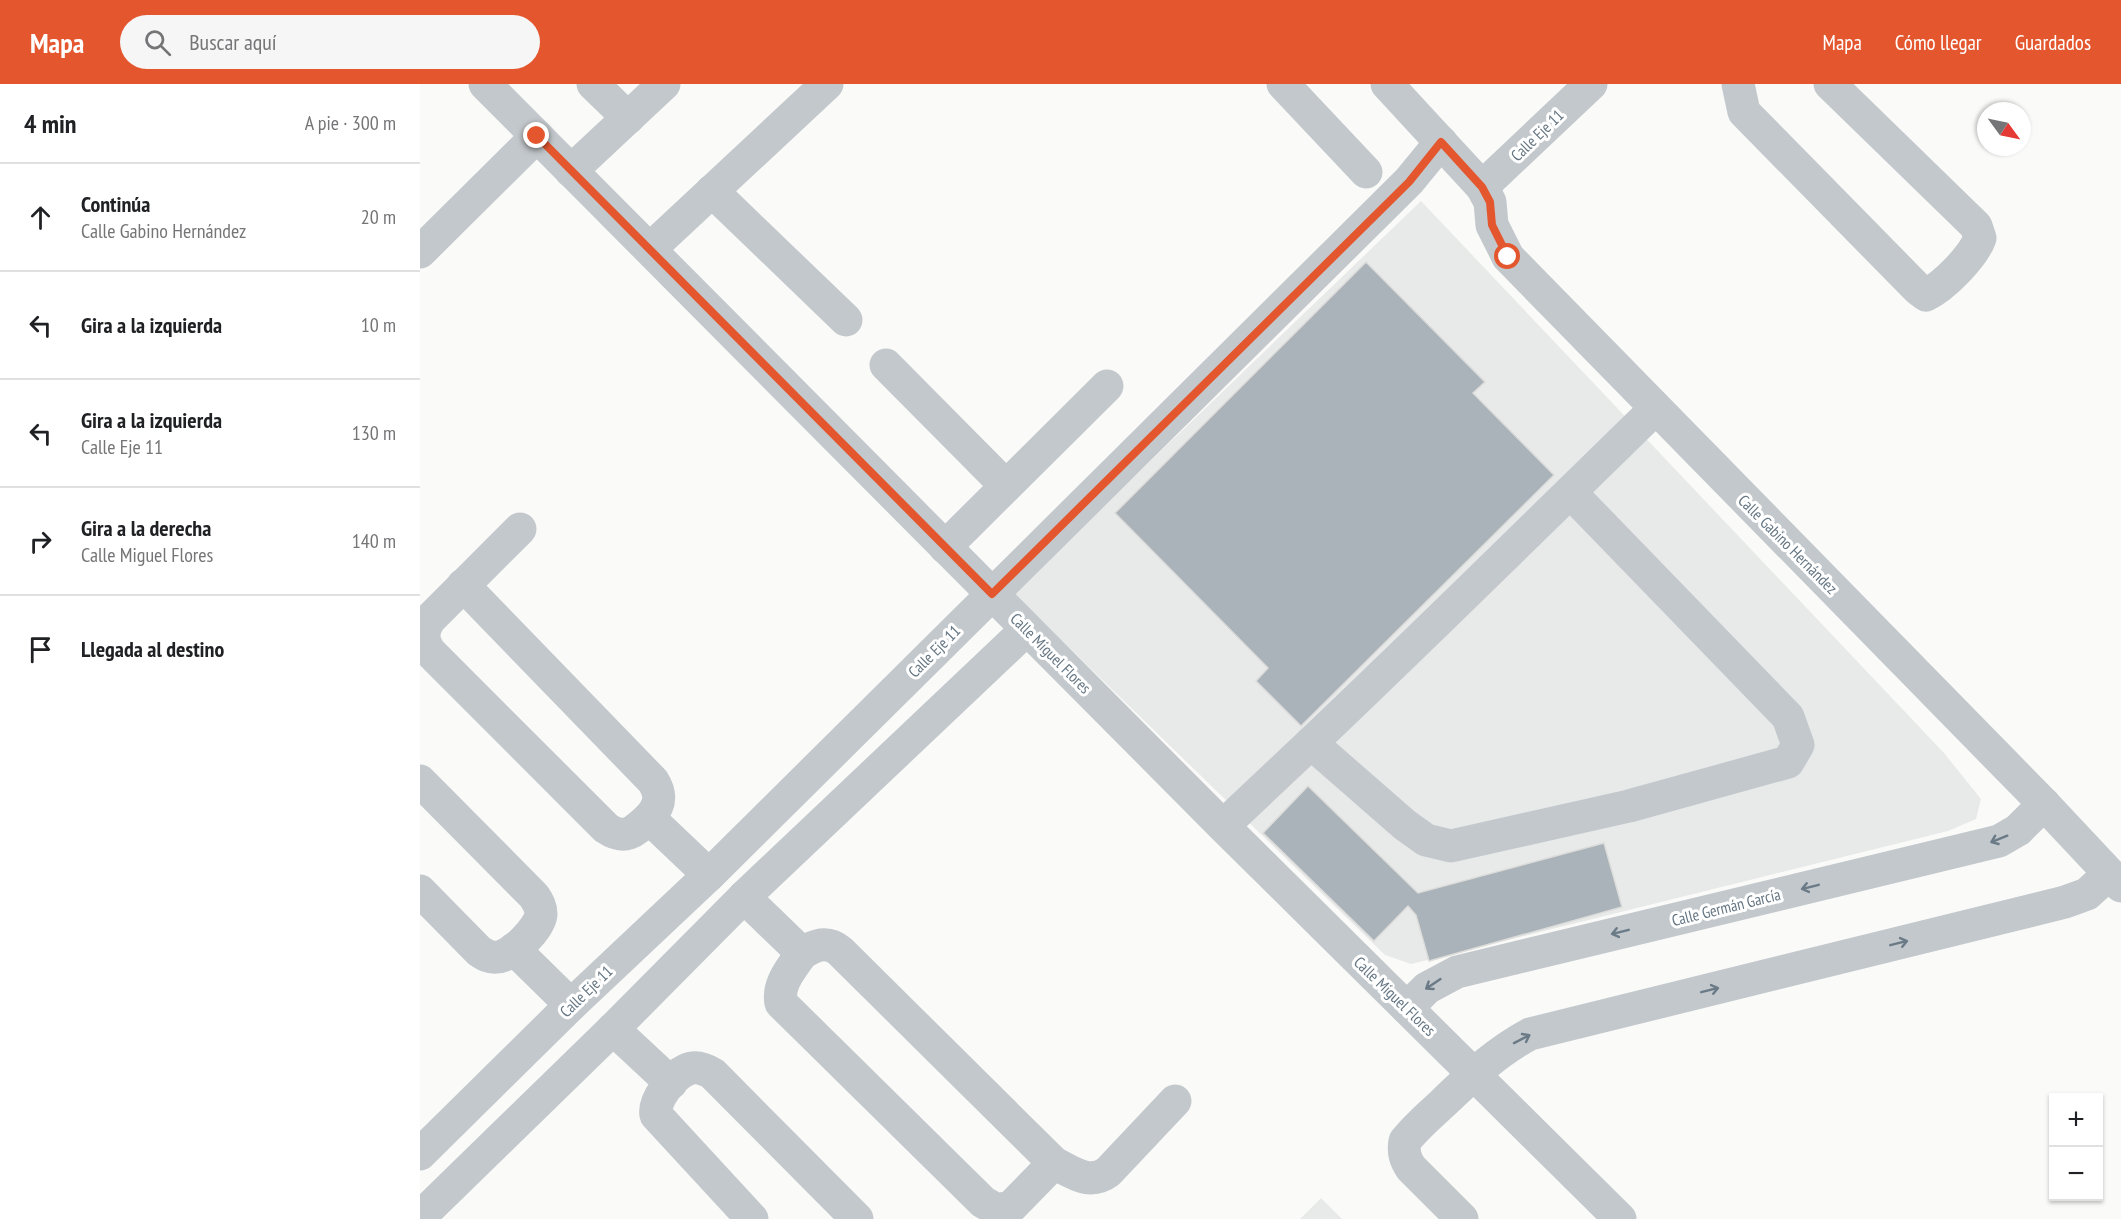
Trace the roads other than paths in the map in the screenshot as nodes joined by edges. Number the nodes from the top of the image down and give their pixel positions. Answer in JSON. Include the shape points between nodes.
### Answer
{"nodes":[{"id":1,"x":485,"y":84,"type":"edge"},
{"id":2,"x":593,"y":84,"type":"edge"},
{"id":3,"x":664,"y":84,"type":"edge"},
{"id":4,"x":827,"y":84,"type":"edge"},
{"id":5,"x":1387,"y":84,"type":"edge"},
{"id":6,"x":1591,"y":84,"type":"edge"},
{"id":7,"x":1738,"y":84,"type":"edge"},
{"id":8,"x":1830,"y":84,"type":"edge"},
{"id":9,"x":1295,"y":88,"type":"edge"},
{"id":10,"x":628,"y":118,"type":"junction"},
{"id":11,"x":537,"y":136,"type":"junction"},
{"id":12,"x":1441,"y":142,"type":"junction"},
{"id":13,"x":571,"y":171,"type":"junction"},
{"id":14,"x":1366,"y":172,"type":"dead end"},
{"id":15,"x":1482,"y":187,"type":"junction"},
{"id":16,"x":712,"y":191,"type":"junction"},
{"id":17,"x":650,"y":249,"type":"junction"},
{"id":18,"x":420,"y":252,"type":"edge"},
{"id":19,"x":846,"y":320,"type":"dead end"},
{"id":20,"x":886,"y":365,"type":"dead end"},
{"id":21,"x":1107,"y":386,"type":"dead end"},
{"id":22,"x":1655,"y":410,"type":"junction"},
{"id":23,"x":1006,"y":486,"type":"junction"},
{"id":24,"x":1570,"y":492,"type":"junction"},
{"id":25,"x":520,"y":529,"type":"dead end"},
{"id":26,"x":945,"y":547,"type":"junction"},
{"id":27,"x":463,"y":585,"type":"junction"},
{"id":28,"x":992,"y":594,"type":"junction"},
{"id":29,"x":1027,"y":629,"type":"junction"},
{"id":30,"x":1311,"y":743,"type":"junction"},
{"id":31,"x":420,"y":781,"type":"edge"},
{"id":32,"x":2044,"y":804,"type":"junction"},
{"id":33,"x":650,"y":818,"type":"junction"},
{"id":34,"x":1223,"y":826,"type":"junction"},
{"id":35,"x":709,"y":875,"type":"junction"},
{"id":36,"x":2115,"y":880,"type":"edge"},
{"id":37,"x":420,"y":891,"type":"edge"},
{"id":38,"x":744,"y":897,"type":"junction"},
{"id":39,"x":514,"y":949,"type":"junction"},
{"id":40,"x":802,"y":953,"type":"junction"},
{"id":41,"x":571,"y":1005,"type":"junction"},
{"id":42,"x":1407,"y":1008,"type":"junction"},
{"id":43,"x":613,"y":1029,"type":"junction"},
{"id":44,"x":1474,"y":1073,"type":"junction"},
{"id":45,"x":671,"y":1083,"type":"junction"},
{"id":46,"x":1176,"y":1101,"type":"dead end"},
{"id":47,"x":420,"y":1154,"type":"edge"},
{"id":48,"x":1054,"y":1163,"type":"junction"},
{"id":49,"x":420,"y":1217,"type":"edge"},
{"id":50,"x":752,"y":1219,"type":"edge"},
{"id":51,"x":857,"y":1219,"type":"edge"},
{"id":52,"x":1462,"y":1219,"type":"edge"},
{"id":53,"x":1620,"y":1219,"type":"edge"}],
"edges":[{"from":1,"to":11,"type":"street","name":"Calle Miguel Flores"},
{"from":2,"to":10,"type":"street"},
{"from":3,"to":10,"type":"street"},
{"from":4,"to":16,"type":"street"},
{"from":5,"to":12,"type":"street"},
{"from":6,"to":15,"type":"street","name":"Calle Eje 11"},
{"from":7,"to":8,"type":"street","via":[[1744,112],[1926,295],[1938,289],[1977,248],[1980,238],[1976,226]]},
{"from":9,"to":14,"type":"street"},
{"from":10,"to":13,"type":"street"},
{"from":11,"to":13,"type":"street","name":"Calle Miguel Flores"},
{"from":11,"to":18,"type":"street"},
{"from":12,"to":15,"type":"street"},
{"from":12,"to":28,"type":"street","name":"Calle Eje 11","via":[[1409,182]]},
{"from":13,"to":17,"type":"street","name":"Calle Miguel Flores"},
{"from":15,"to":22,"type":"street","name":"Calle Gabino Hernández","via":[[1490,202],[1492,225],[1508,257]]},
{"from":16,"to":17,"type":"street"},
{"from":16,"to":19,"type":"street"},
{"from":17,"to":26,"type":"street","name":"Calle Miguel Flores"},
{"from":20,"to":23,"type":"street"},
{"from":21,"to":23,"type":"street"},
{"from":22,"to":24,"type":"street"},
{"from":22,"to":32,"type":"street","name":"Calle Gabino Hernández"},
{"from":23,"to":26,"type":"street"},
{"from":24,"to":30,"type":"street"},
{"from":24,"to":30,"type":"street","via":[[1788,717],[1798,745],[1788,762],[1629,806],[1451,846],[1419,835]]},
{"from":25,"to":27,"type":"street"},
{"from":26,"to":28,"type":"street","name":"Calle Miguel Flores"},
{"from":27,"to":33,"type":"street","via":[[653,781],[660,797]]},
{"from":27,"to":33,"type":"street","via":[[424,627],[425,645],[430,652],[606,828],[622,835],[631,833]]},
{"from":28,"to":29,"type":"street","name":"Calle Miguel Flores"},
{"from":28,"to":35,"type":"street","name":"Calle Eje 11"},
{"from":29,"to":34,"type":"street","name":"Calle Miguel Flores"},
{"from":29,"to":38,"type":"street"},
{"from":30,"to":34,"type":"street"},
{"from":31,"to":39,"type":"street","via":[[539,904],[540,922]]},
{"from":32,"to":36,"type":"street","name":"Calle Gabino Hernández"},
{"from":32,"to":42,"type":"street","name":"Calle Germán García","one_way":true,"via":[[2018,830],[1999,841],[1457,972],[1427,988]]},
{"from":33,"to":35,"type":"street"},
{"from":34,"to":42,"type":"street","name":"Calle Miguel Flores"},
{"from":35,"to":41,"type":"street","name":"Calle Eje 11"},
{"from":44,"to":36,"type":"street","one_way":true,"via":[[1530,1034],[2065,902]]},
{"from":37,"to":39,"type":"street","via":[[487,956],[504,956]]},
{"from":38,"to":40,"type":"street"},
{"from":38,"to":43,"type":"street"},
{"from":39,"to":41,"type":"street"},
{"from":40,"to":48,"type":"street","via":[[820,944],[835,946]]},
{"from":40,"to":48,"type":"street","via":[[781,986],[781,1003],[983,1202],[997,1210],[1011,1207]]},
{"from":41,"to":47,"type":"street","name":"Calle Eje 11"},
{"from":42,"to":44,"type":"street","name":"Calle Miguel Flores"},
{"from":43,"to":45,"type":"street"},
{"from":43,"to":49,"type":"street"},
{"from":44,"to":52,"type":"street","via":[[1411,1134],[1404,1151],[1411,1168]]},
{"from":44,"to":53,"type":"street","name":"Calle Miguel Flores"},
{"from":45,"to":50,"type":"street","via":[[657,1103],[659,1120]]},
{"from":45,"to":51,"type":"street","via":[[687,1069],[696,1067],[713,1074]]},
{"from":46,"to":48,"type":"street","via":[[1102,1176],[1087,1179]]}]}
